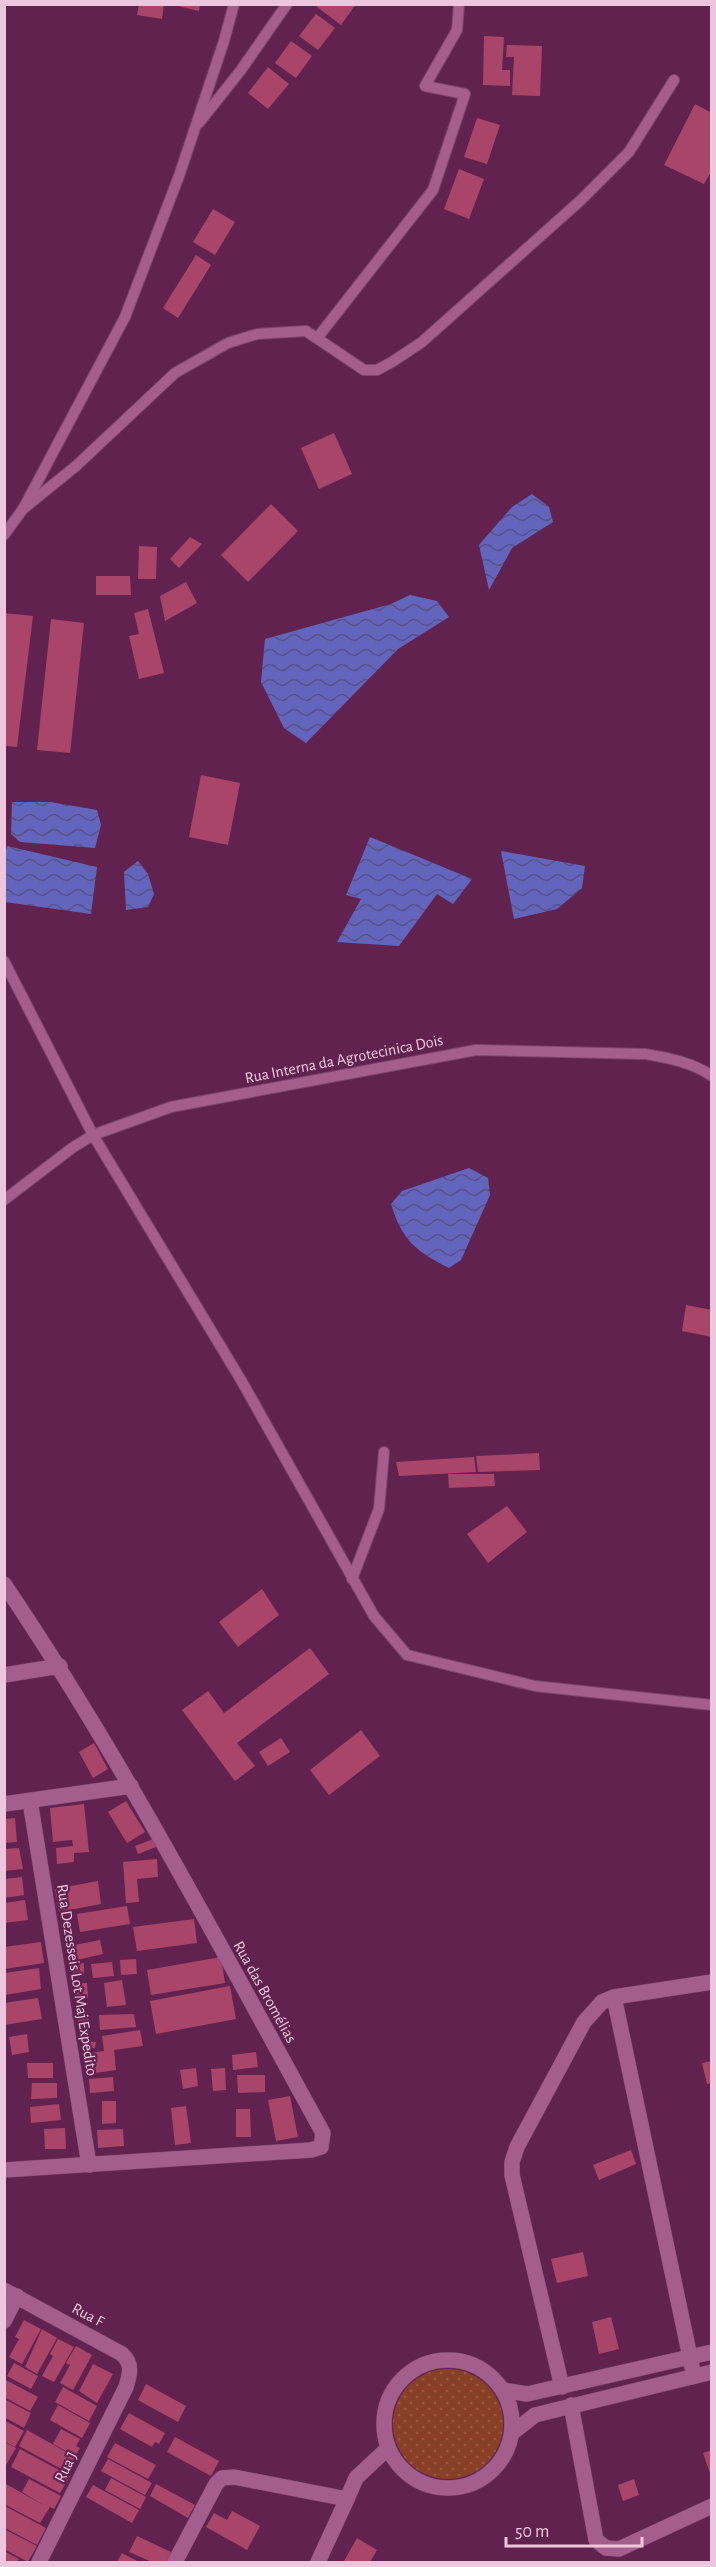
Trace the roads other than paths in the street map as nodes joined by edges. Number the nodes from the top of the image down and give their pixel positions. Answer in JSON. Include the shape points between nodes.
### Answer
{"nodes":[{"id":1,"x":234,"y":4,"type":"edge"},
{"id":2,"x":287,"y":4,"type":"edge"},
{"id":3,"x":459,"y":4,"type":"edge"},
{"id":4,"x":674,"y":80,"type":"dead end"},
{"id":5,"x":194,"y":131,"type":"junction"},
{"id":6,"x":318,"y":337,"type":"junction"},
{"id":7,"x":23,"y":509,"type":"junction"},
{"id":8,"x":4,"y":535,"type":"edge"},
{"id":9,"x":4,"y":961,"type":"edge"},
{"id":10,"x":711,"y":1076,"type":"edge"},
{"id":11,"x":93,"y":1135,"type":"junction"},
{"id":12,"x":4,"y":1200,"type":"edge"},
{"id":13,"x":384,"y":1452,"type":"dead end"},
{"id":14,"x":352,"y":1579,"type":"junction"},
{"id":15,"x":4,"y":1584,"type":"edge"},
{"id":16,"x":60,"y":1666,"type":"junction"},
{"id":17,"x":4,"y":1675,"type":"edge"},
{"id":18,"x":711,"y":1705,"type":"edge"},
{"id":19,"x":131,"y":1786,"type":"junction"},
{"id":20,"x":30,"y":1801,"type":"junction"},
{"id":21,"x":4,"y":1804,"type":"edge"},
{"id":22,"x":711,"y":1982,"type":"edge"},
{"id":23,"x":614,"y":1998,"type":"junction"},
{"id":24,"x":89,"y":2165,"type":"junction"},
{"id":25,"x":4,"y":2170,"type":"edge"},
{"id":26,"x":11,"y":2293,"type":"edge"},
{"id":27,"x":4,"y":2321,"type":"edge"},
{"id":28,"x":711,"y":2352,"type":"edge"},
{"id":29,"x":690,"y":2357,"type":"junction"},
{"id":30,"x":711,"y":2372,"type":"edge"},
{"id":31,"x":694,"y":2376,"type":"junction"},
{"id":32,"x":126,"y":2387,"type":"joint"},
{"id":33,"x":562,"y":2387,"type":"junction"},
{"id":34,"x":503,"y":2390,"type":"junction"},
{"id":35,"x":571,"y":2405,"type":"junction"},
{"id":36,"x":512,"y":2433,"type":"junction"},
{"id":37,"x":388,"y":2448,"type":"junction"},
{"id":38,"x":347,"y":2499,"type":"junction"},
{"id":39,"x":711,"y":2506,"type":"edge"},
{"id":40,"x":39,"y":2562,"type":"edge"},
{"id":41,"x":175,"y":2562,"type":"edge"},
{"id":42,"x":318,"y":2562,"type":"edge"}],
"edges":[{"from":1,"to":5,"type":"lane"},
{"from":2,"to":5,"type":"lane"},
{"from":3,"to":6,"type":"lane","via":[[457,30],[425,86],[465,94],[433,190]]},
{"from":4,"to":6,"type":"lane","via":[[629,153],[422,342],[392,362],[369,371]]},
{"from":5,"to":7,"type":"lane","via":[[125,317]]},
{"from":6,"to":7,"type":"lane","via":[[306,331],[257,334],[228,343],[175,373],[76,466]]},
{"from":7,"to":8,"type":"lane"},
{"from":9,"to":11,"type":"lane"},
{"from":10,"to":11,"type":"lane","name":"Rua Interna da Agrotecinica Dois","via":[[672,1058],[645,1054],[476,1050],[171,1107]]},
{"from":11,"to":12,"type":"lane","name":"Rua Interna da Agrotecinica Dois"},
{"from":11,"to":14,"type":"lane","via":[[241,1380]]},
{"from":13,"to":14,"type":"lane","via":[[379,1509]]},
{"from":14,"to":18,"type":"lane","via":[[374,1616],[407,1655],[535,1686]]},
{"from":15,"to":16,"type":"street","name":"Rua das Bromélias"},
{"from":16,"to":17,"type":"street"},
{"from":16,"to":19,"type":"street","name":"Rua das Bromélias"},
{"from":19,"to":20,"type":"street"},
{"from":19,"to":24,"type":"street","name":"Rua das Bromélias","via":[[323,2133],[323,2142],[321,2147],[311,2150]]},
{"from":20,"to":21,"type":"street"},
{"from":20,"to":24,"type":"street","name":"Rua Dezesseis Lot Maj Expedito"},
{"from":22,"to":23,"type":"street"},
{"from":23,"to":29,"type":"street"},
{"from":23,"to":33,"type":"street","via":[[602,2002],[584,2022],[512,2162]]},
{"from":24,"to":25,"type":"street","name":"Rua das Bromélias"},
{"from":26,"to":27,"type":"street"},
{"from":26,"to":32,"type":"street","name":"Rua F","via":[[122,2354],[130,2366]]},
{"from":28,"to":29,"type":"street"},
{"from":29,"to":31,"type":"street"},
{"from":29,"to":33,"type":"street"},
{"from":30,"to":31,"type":"street"},
{"from":31,"to":35,"type":"street"},
{"from":32,"to":40,"type":"street","name":"Rua J"},
{"from":33,"to":34,"type":"street","via":[[526,2394]]},
{"from":34,"to":36,"type":"street","via":[[512,2411]]},
{"from":34,"to":37,"type":"street","via":[[488,2373],[468,2362],[446,2359],[424,2364],[405,2376],[391,2393],[383,2415]]},
{"from":35,"to":36,"type":"street","via":[[536,2415]]},
{"from":35,"to":39,"type":"street","via":[[596,2540],[606,2548],[619,2549]]},
{"from":36,"to":37,"type":"street","via":[[505,2455],[491,2473],[472,2485],[450,2489],[427,2486],[408,2475],[392,2459]]},
{"from":37,"to":38,"type":"street","via":[[356,2478]]},
{"from":38,"to":41,"type":"street","via":[[234,2476],[222,2478]]},
{"from":38,"to":42,"type":"street"}]}
